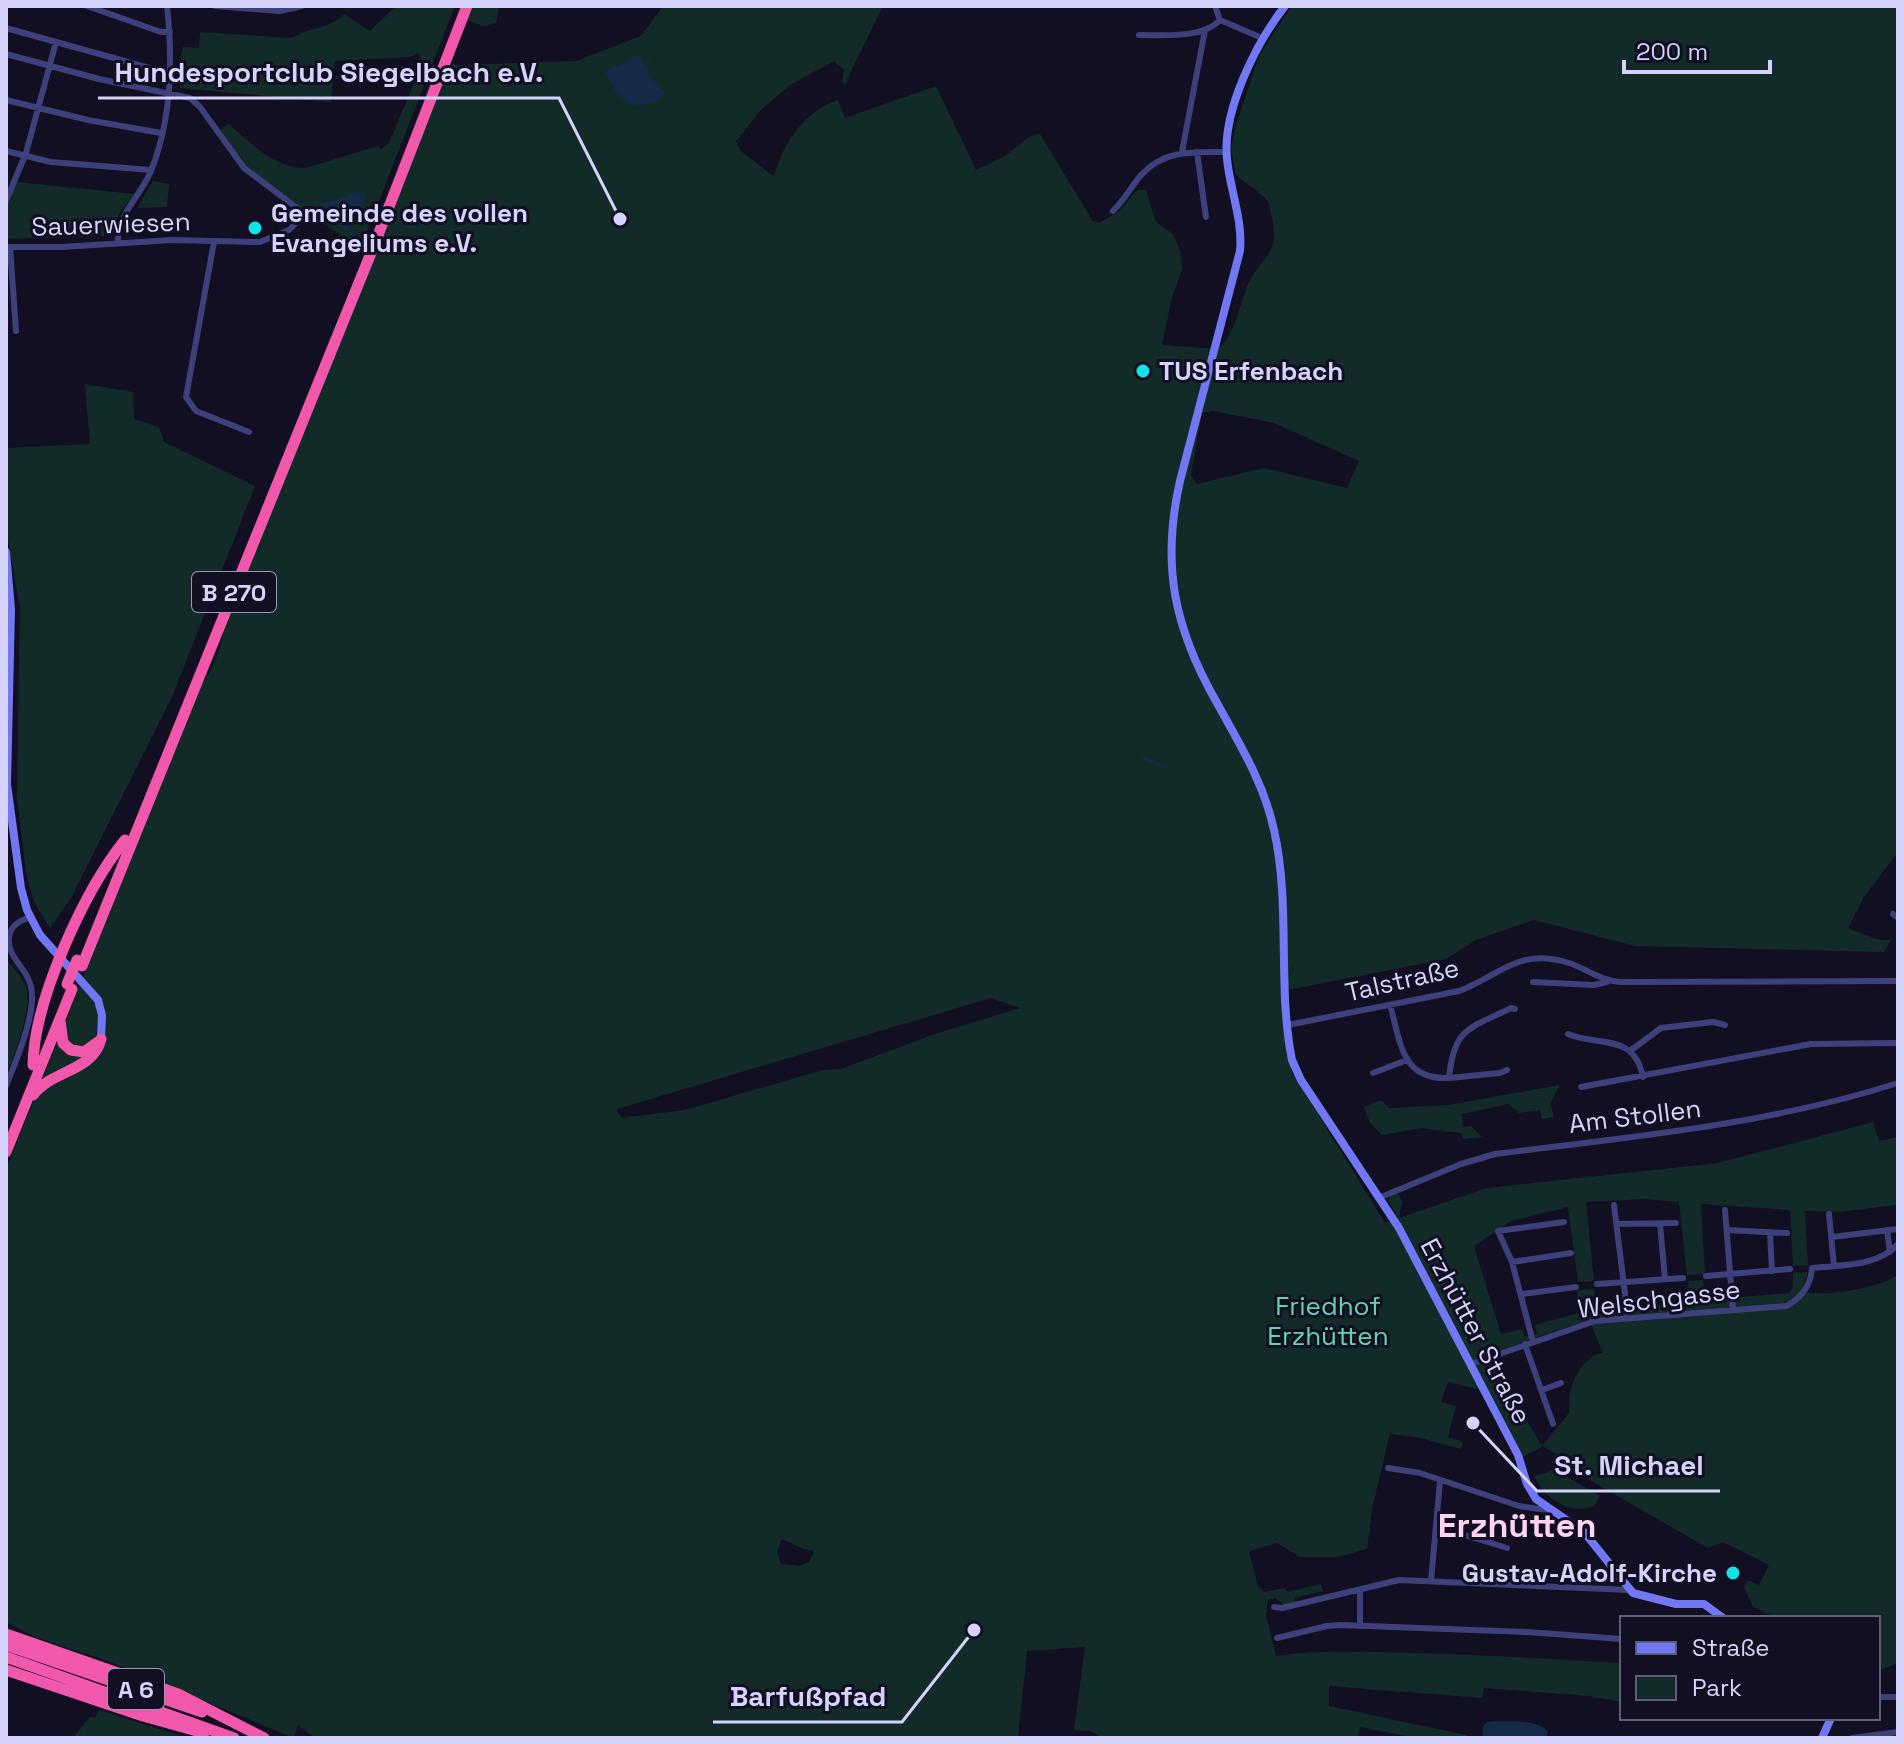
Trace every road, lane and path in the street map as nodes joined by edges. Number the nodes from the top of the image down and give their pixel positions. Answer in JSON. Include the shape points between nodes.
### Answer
{"nodes":[{"id":1,"x":87,"y":6,"type":"edge"},
{"id":2,"x":167,"y":6,"type":"edge"},
{"id":3,"x":215,"y":6,"type":"edge"},
{"id":4,"x":302,"y":6,"type":"edge"},
{"id":5,"x":460,"y":6,"type":"edge"},
{"id":6,"x":467,"y":6,"type":"edge"},
{"id":7,"x":1215,"y":6,"type":"edge"},
{"id":8,"x":1285,"y":6,"type":"edge"},
{"id":9,"x":1220,"y":20,"type":"junction"},
{"id":10,"x":6,"y":28,"type":"edge"},
{"id":11,"x":1205,"y":30,"type":"junction"},
{"id":12,"x":170,"y":32,"type":"junction"},
{"id":13,"x":1139,"y":35,"type":"dead end"},
{"id":14,"x":1262,"y":38,"type":"junction"},
{"id":15,"x":56,"y":42,"type":"junction"},
{"id":16,"x":6,"y":54,"type":"edge"},
{"id":17,"x":49,"y":67,"type":"junction"},
{"id":18,"x":171,"y":74,"type":"junction"},
{"id":19,"x":168,"y":92,"type":"junction"},
{"id":20,"x":6,"y":100,"type":"edge"},
{"id":21,"x":38,"y":108,"type":"junction"},
{"id":22,"x":161,"y":133,"type":"junction"},
{"id":23,"x":6,"y":151,"type":"edge"},
{"id":24,"x":1182,"y":152,"type":"junction"},
{"id":25,"x":1197,"y":152,"type":"junction"},
{"id":26,"x":1227,"y":152,"type":"junction"},
{"id":27,"x":25,"y":157,"type":"junction"},
{"id":28,"x":151,"y":170,"type":"junction"},
{"id":29,"x":6,"y":201,"type":"edge"},
{"id":30,"x":1113,"y":211,"type":"dead end"},
{"id":31,"x":1206,"y":217,"type":"dead end"},
{"id":32,"x":214,"y":242,"type":"junction"},
{"id":33,"x":118,"y":243,"type":"junction"},
{"id":34,"x":8,"y":247,"type":"edge"},
{"id":35,"x":370,"y":247,"type":"junction"},
{"id":36,"x":364,"y":260,"type":"junction"},
{"id":37,"x":16,"y":331,"type":"dead end"},
{"id":38,"x":249,"y":432,"type":"dead end"},
{"id":39,"x":6,"y":552,"type":"edge"},
{"id":40,"x":125,"y":840,"type":"junction"},
{"id":41,"x":30,"y":917,"type":"junction"},
{"id":42,"x":59,"y":959,"type":"junction"},
{"id":43,"x":80,"y":963,"type":"junction"},
{"id":44,"x":1898,"y":981,"type":"edge"},
{"id":45,"x":1533,"y":982,"type":"dead end"},
{"id":46,"x":1610,"y":982,"type":"junction"},
{"id":47,"x":70,"y":987,"type":"junction"},
{"id":48,"x":1390,"y":1005,"type":"junction"},
{"id":49,"x":1515,"y":1009,"type":"dead end"},
{"id":50,"x":59,"y":1020,"type":"junction"},
{"id":51,"x":1288,"y":1025,"type":"junction"},
{"id":52,"x":1725,"y":1025,"type":"dead end"},
{"id":53,"x":1568,"y":1034,"type":"dead end"},
{"id":54,"x":101,"y":1039,"type":"junction"},
{"id":55,"x":1898,"y":1043,"type":"edge"},
{"id":56,"x":1630,"y":1051,"type":"junction"},
{"id":57,"x":1407,"y":1060,"type":"junction"},
{"id":58,"x":33,"y":1065,"type":"junction"},
{"id":59,"x":1507,"y":1070,"type":"dead end"},
{"id":60,"x":1373,"y":1073,"type":"dead end"},
{"id":61,"x":1643,"y":1077,"type":"junction"},
{"id":62,"x":1449,"y":1078,"type":"junction"},
{"id":63,"x":1898,"y":1083,"type":"edge"},
{"id":64,"x":6,"y":1086,"type":"edge"},
{"id":65,"x":1581,"y":1087,"type":"dead end"},
{"id":66,"x":26,"y":1103,"type":"junction"},
{"id":67,"x":6,"y":1132,"type":"edge"},
{"id":68,"x":6,"y":1152,"type":"edge"},
{"id":69,"x":1381,"y":1197,"type":"junction"},
{"id":70,"x":1614,"y":1205,"type":"dead end"},
{"id":71,"x":1725,"y":1210,"type":"dead end"},
{"id":72,"x":1829,"y":1214,"type":"dead end"},
{"id":73,"x":1564,"y":1222,"type":"dead end"},
{"id":74,"x":1676,"y":1223,"type":"dead end"},
{"id":75,"x":1617,"y":1224,"type":"junction"},
{"id":76,"x":1660,"y":1224,"type":"junction"},
{"id":77,"x":1898,"y":1229,"type":"edge"},
{"id":78,"x":1727,"y":1230,"type":"junction"},
{"id":79,"x":1887,"y":1230,"type":"junction"},
{"id":80,"x":1770,"y":1233,"type":"junction"},
{"id":81,"x":1787,"y":1233,"type":"dead end"},
{"id":82,"x":1832,"y":1237,"type":"junction"},
{"id":83,"x":1898,"y":1244,"type":"edge"},
{"id":84,"x":1890,"y":1252,"type":"junction"},
{"id":85,"x":1571,"y":1253,"type":"dead end"},
{"id":86,"x":1512,"y":1262,"type":"junction"},
{"id":87,"x":1834,"y":1266,"type":"junction"},
{"id":88,"x":1790,"y":1269,"type":"dead end"},
{"id":89,"x":1772,"y":1271,"type":"junction"},
{"id":90,"x":1731,"y":1274,"type":"junction"},
{"id":91,"x":1706,"y":1276,"type":"dead end"},
{"id":92,"x":1683,"y":1278,"type":"dead end"},
{"id":93,"x":1665,"y":1279,"type":"junction"},
{"id":94,"x":1624,"y":1282,"type":"junction"},
{"id":95,"x":1597,"y":1284,"type":"dead end"},
{"id":96,"x":1576,"y":1287,"type":"dead end"},
{"id":97,"x":1522,"y":1294,"type":"junction"},
{"id":98,"x":1733,"y":1310,"type":"junction"},
{"id":99,"x":1628,"y":1318,"type":"junction"},
{"id":100,"x":1529,"y":1343,"type":"junction"},
{"id":101,"x":1471,"y":1364,"type":"junction"},
{"id":102,"x":1561,"y":1383,"type":"dead end"},
{"id":103,"x":1542,"y":1390,"type":"junction"},
{"id":104,"x":1553,"y":1424,"type":"dead end"},
{"id":105,"x":1388,"y":1468,"type":"dead end"},
{"id":106,"x":1440,"y":1481,"type":"junction"},
{"id":107,"x":1553,"y":1511,"type":"junction"},
{"id":108,"x":1436,"y":1531,"type":"junction"},
{"id":109,"x":1508,"y":1547,"type":"dead end"},
{"id":110,"x":1431,"y":1581,"type":"junction"},
{"id":111,"x":1360,"y":1590,"type":"junction"},
{"id":112,"x":1630,"y":1590,"type":"junction"},
{"id":113,"x":1274,"y":1607,"type":"dead end"},
{"id":114,"x":1720,"y":1616,"type":"edge"},
{"id":115,"x":6,"y":1625,"type":"edge"},
{"id":116,"x":1360,"y":1626,"type":"junction"},
{"id":117,"x":6,"y":1634,"type":"edge"},
{"id":118,"x":1277,"y":1638,"type":"dead end"},
{"id":119,"x":1620,"y":1639,"type":"edge"},
{"id":120,"x":6,"y":1645,"type":"edge"},
{"id":121,"x":41,"y":1645,"type":"junction"},
{"id":122,"x":6,"y":1657,"type":"edge"},
{"id":123,"x":7,"y":1670,"type":"edge"},
{"id":124,"x":1898,"y":1732,"type":"edge"},
{"id":125,"x":226,"y":1738,"type":"edge"},
{"id":126,"x":234,"y":1738,"type":"edge"},
{"id":127,"x":264,"y":1738,"type":"edge"},
{"id":128,"x":1852,"y":1738,"type":"edge"}],
"edges":[{"from":1,"to":12,"type":"street"},
{"from":2,"to":12,"type":"street"},
{"from":3,"to":4,"type":"street","via":[[280,11]]},
{"from":5,"to":35,"type":"highway","number":"B 270"},
{"from":6,"to":35,"type":"highway","number":"B 270"},
{"from":7,"to":9,"type":"street"},
{"from":8,"to":14,"type":"street"},
{"from":9,"to":11,"type":"street"},
{"from":9,"to":14,"type":"street"},
{"from":10,"to":15,"type":"street"},
{"from":11,"to":13,"type":"street"},
{"from":11,"to":24,"type":"street"},
{"from":12,"to":18,"type":"street"},
{"from":14,"to":26,"type":"street","via":[[1239,95]]},
{"from":15,"to":17,"type":"street"},
{"from":15,"to":18,"type":"street"},
{"from":16,"to":17,"type":"street"},
{"from":17,"to":19,"type":"street"},
{"from":17,"to":21,"type":"street"},
{"from":18,"to":19,"type":"street"},
{"from":19,"to":22,"type":"street"},
{"from":19,"to":32,"type":"street","name":"Sauerwiesen","via":[[194,100],[244,168],[305,214],[271,239]]},
{"from":20,"to":21,"type":"street"},
{"from":21,"to":22,"type":"street"},
{"from":21,"to":27,"type":"street"},
{"from":22,"to":28,"type":"street"},
{"from":23,"to":27,"type":"street"},
{"from":24,"to":25,"type":"street"},
{"from":24,"to":30,"type":"street","via":[[1150,167]]},
{"from":25,"to":26,"type":"street"},
{"from":25,"to":31,"type":"street"},
{"from":26,"to":51,"type":"street","name":"Erzhütter Straße","via":[[1240,251],[1174,514],[1174,599],[1195,662],[1246,755],[1272,821],[1280,871]]},
{"from":27,"to":28,"type":"street"},
{"from":27,"to":29,"type":"street"},
{"from":28,"to":33,"type":"street","via":[[121,219]]},
{"from":32,"to":33,"type":"street","name":"Sauerwiesen"},
{"from":32,"to":38,"type":"street","name":"Sauerwiesen","via":[[186,397],[196,411]]},
{"from":33,"to":34,"type":"street","name":"Sauerwiesen"},
{"from":34,"to":37,"type":"street","name":"Sauerwiesen"},
{"from":35,"to":36,"type":"highway","number":"B 270"},
{"from":36,"to":40,"type":"highway","number":"B 270"},
{"from":36,"to":43,"type":"highway","number":"B 270"},
{"from":39,"to":41,"type":"street","via":[[11,623],[7,784]]},
{"from":40,"to":42,"type":"highway"},
{"from":40,"to":43,"type":"highway","number":"B 270"},
{"from":41,"to":42,"type":"street"},
{"from":41,"to":64,"type":"street","via":[[16,924],[9,937],[32,993]]},
{"from":42,"to":54,"type":"street","via":[[98,1000]]},
{"from":42,"to":58,"type":"highway"},
{"from":43,"to":47,"type":"highway","number":"B 270"},
{"from":44,"to":46,"type":"street","name":"Talstraße"},
{"from":45,"to":46,"type":"street","name":"Talstraße"},
{"from":46,"to":48,"type":"street","name":"Talstraße","via":[[1572,964],[1528,958],[1459,991]]},
{"from":47,"to":50,"type":"highway","number":"B 270"},
{"from":47,"to":58,"type":"highway","number":"B 270"},
{"from":48,"to":51,"type":"street","name":"Talstraße"},
{"from":48,"to":57,"type":"street"},
{"from":49,"to":62,"type":"street","via":[[1459,1038]]},
{"from":50,"to":54,"type":"highway","via":[[63,1043],[71,1050],[84,1052]]},
{"from":50,"to":66,"type":"highway","number":"B 270"},
{"from":51,"to":69,"type":"street","name":"Erzhütter Straße","via":[[1297,1074]]},
{"from":52,"to":56,"type":"street","via":[[1661,1028]]},
{"from":53,"to":56,"type":"street"},
{"from":54,"to":66,"type":"highway","via":[[91,1057],[47,1080]]},
{"from":55,"to":61,"type":"street","via":[[1811,1044]]},
{"from":56,"to":61,"type":"street"},
{"from":57,"to":60,"type":"street"},
{"from":57,"to":62,"type":"street","via":[[1427,1077]]},
{"from":58,"to":67,"type":"highway","number":"B 270"},
{"from":59,"to":62,"type":"street"},
{"from":61,"to":65,"type":"street"},
{"from":63,"to":69,"type":"street","name":"Am Stollen","via":[[1839,1102],[1730,1125],[1495,1154]]},
{"from":66,"to":68,"type":"highway","number":"B 270"},
{"from":69,"to":101,"type":"street","name":"Erzhütter Straße"},
{"from":70,"to":75,"type":"street"},
{"from":71,"to":78,"type":"street"},
{"from":72,"to":82,"type":"street"},
{"from":73,"to":86,"type":"street","via":[[1498,1231]]},
{"from":74,"to":76,"type":"street"},
{"from":75,"to":76,"type":"street"},
{"from":75,"to":94,"type":"street"},
{"from":76,"to":93,"type":"street"},
{"from":77,"to":79,"type":"street"},
{"from":78,"to":80,"type":"street"},
{"from":78,"to":90,"type":"street"},
{"from":79,"to":82,"type":"street"},
{"from":79,"to":84,"type":"street"},
{"from":80,"to":81,"type":"street"},
{"from":80,"to":89,"type":"street"},
{"from":82,"to":87,"type":"street"},
{"from":83,"to":84,"type":"street","name":"Welschgasse"},
{"from":84,"to":87,"type":"street","name":"Welschgasse"},
{"from":85,"to":86,"type":"street"},
{"from":86,"to":97,"type":"street"},
{"from":87,"to":98,"type":"street","name":"Welschgasse","via":[[1812,1268],[1805,1290],[1787,1306]]},
{"from":88,"to":89,"type":"street"},
{"from":89,"to":90,"type":"street"},
{"from":90,"to":91,"type":"street"},
{"from":90,"to":98,"type":"street"},
{"from":92,"to":93,"type":"street"},
{"from":93,"to":94,"type":"street"},
{"from":94,"to":95,"type":"street"},
{"from":94,"to":99,"type":"street"},
{"from":96,"to":97,"type":"street"},
{"from":97,"to":100,"type":"street"},
{"from":98,"to":99,"type":"street","name":"Welschgasse"},
{"from":99,"to":100,"type":"street","name":"Welschgasse","via":[[1595,1321]]},
{"from":100,"to":101,"type":"street","name":"Welschgasse"},
{"from":100,"to":103,"type":"street"},
{"from":101,"to":107,"type":"street","name":"Erzhütter Straße","via":[[1518,1455],[1531,1493]]},
{"from":102,"to":103,"type":"street"},
{"from":103,"to":104,"type":"street"},
{"from":105,"to":106,"type":"street"},
{"from":106,"to":107,"type":"street"},
{"from":106,"to":108,"type":"street"},
{"from":107,"to":112,"type":"street","name":"Erzhütter Straße","via":[[1584,1532]]},
{"from":108,"to":109,"type":"street"},
{"from":108,"to":110,"type":"street"},
{"from":110,"to":111,"type":"street","via":[[1399,1580]]},
{"from":110,"to":112,"type":"street"},
{"from":111,"to":113,"type":"street"},
{"from":111,"to":116,"type":"street"},
{"from":112,"to":114,"type":"street","via":[[1667,1603],[1704,1604]]},
{"from":115,"to":121,"type":"highway"},
{"from":116,"to":118,"type":"street","via":[[1327,1626]]},
{"from":116,"to":119,"type":"street"},
{"from":117,"to":121,"type":"highway"},
{"from":120,"to":127,"type":"highway","number":"A 6"},
{"from":121,"to":127,"type":"highway","via":[[178,1694]]},
{"from":122,"to":126,"type":"highway","number":"A 6"},
{"from":123,"to":125,"type":"highway","number":"A 6"},
{"from":124,"to":128,"type":"street"}]}
